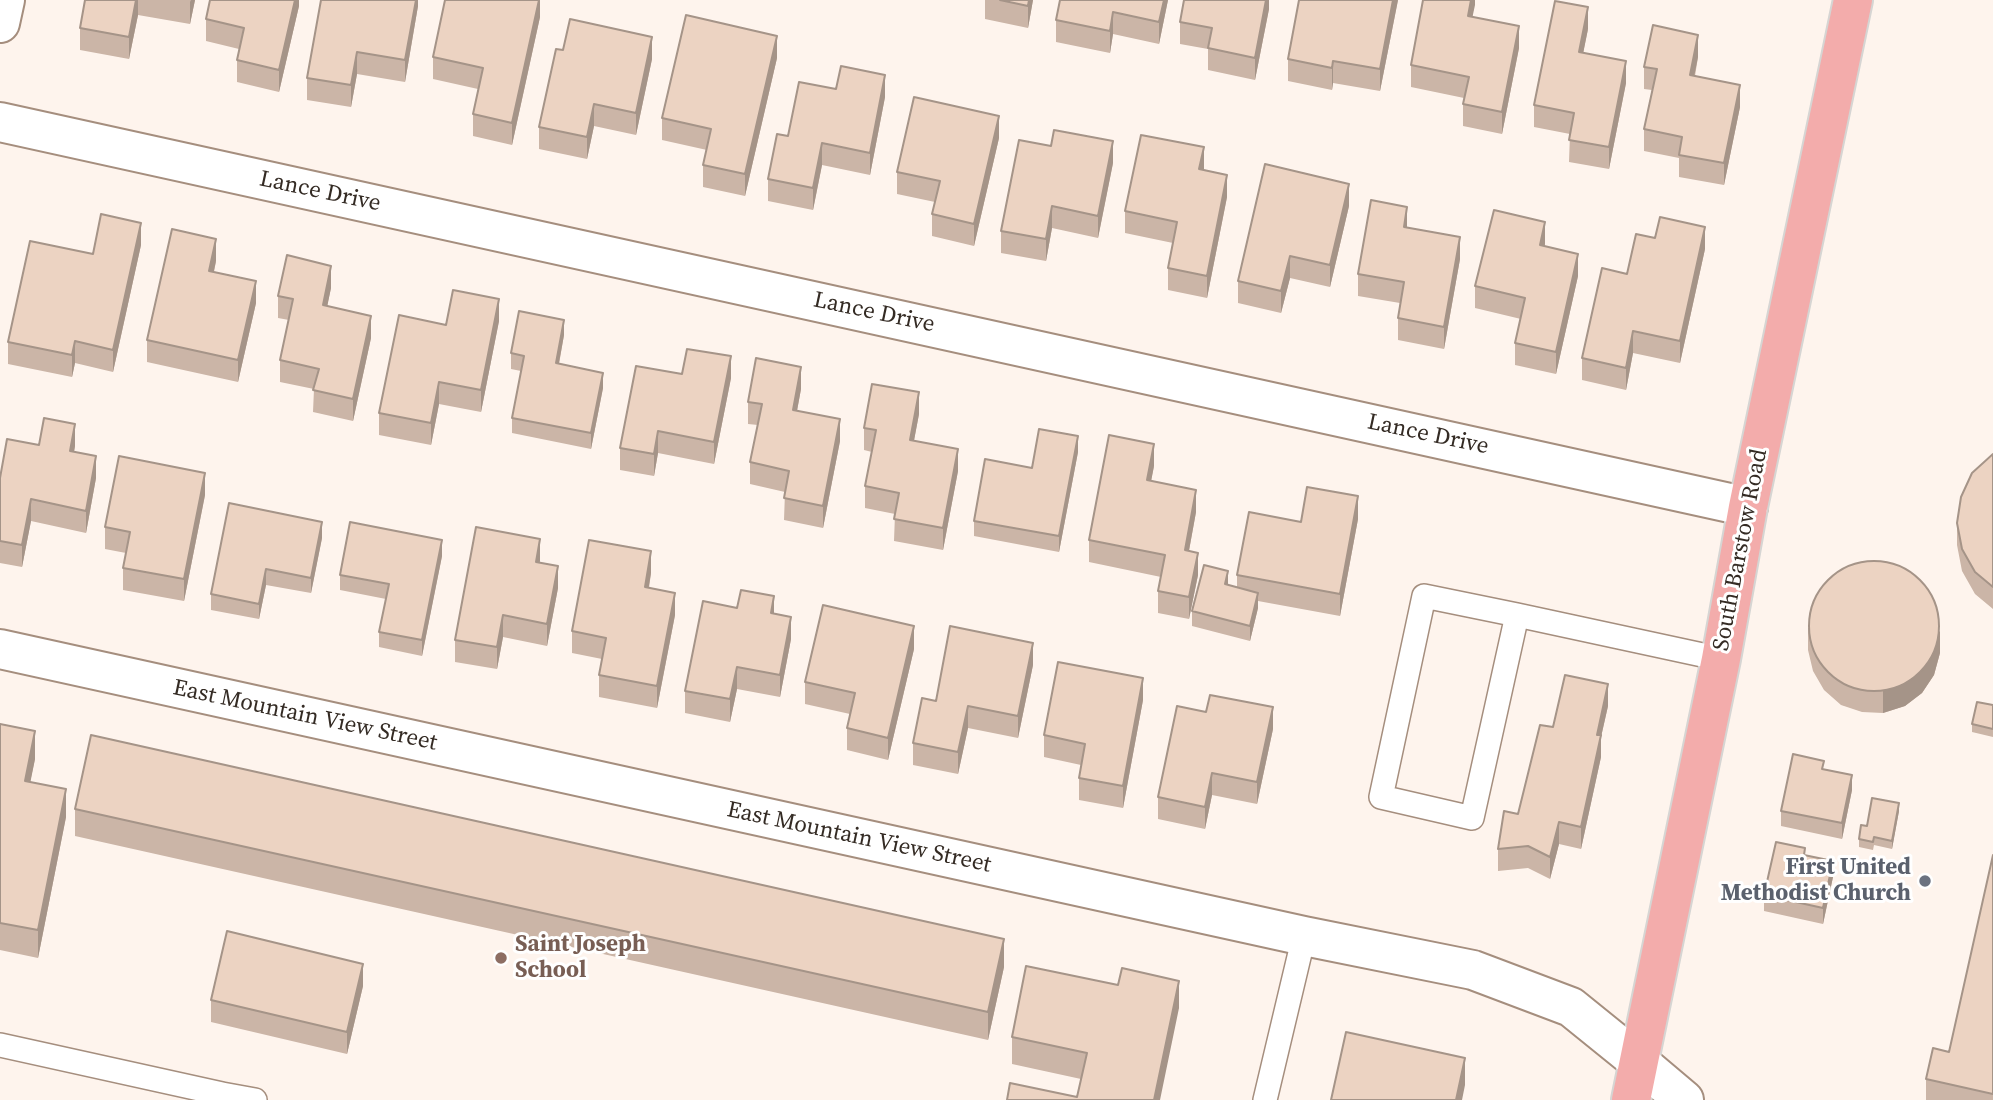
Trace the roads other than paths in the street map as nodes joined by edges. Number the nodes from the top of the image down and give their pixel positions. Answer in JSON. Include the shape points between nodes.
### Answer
{"nodes":[{"id":1,"x":5,"y":0,"type":"edge"},
{"id":2,"x":1853,"y":0,"type":"edge"},
{"id":3,"x":0,"y":23,"type":"edge"},
{"id":4,"x":0,"y":122,"type":"edge"},
{"id":5,"x":1748,"y":506,"type":"junction"},
{"id":6,"x":1517,"y":615,"type":"junction"},
{"id":7,"x":0,"y":649,"type":"edge"},
{"id":8,"x":1721,"y":659,"type":"junction"},
{"id":9,"x":1304,"y":936,"type":"junction"},
{"id":10,"x":0,"y":1045,"type":"edge"},
{"id":11,"x":1639,"y":1062,"type":"junction"},
{"id":12,"x":221,"y":1097,"type":"edge"},
{"id":13,"x":255,"y":1100,"type":"edge"},
{"id":14,"x":1265,"y":1100,"type":"edge"},
{"id":15,"x":1631,"y":1100,"type":"edge"},
{"id":16,"x":1684,"y":1100,"type":"edge"}],
"edges":[{"from":1,"to":3,"type":"street"},
{"from":2,"to":5,"type":"main road","name":"South Barstow Road"},
{"from":4,"to":5,"type":"street","name":"Lance Drive"},
{"from":5,"to":8,"type":"main road","name":"South Barstow Road"},
{"from":6,"to":6,"type":"lane","via":[[1424,596],[1381,797],[1472,818]]},
{"from":6,"to":8,"type":"lane"},
{"from":7,"to":9,"type":"street","name":"East Mountain View Street"},
{"from":8,"to":11,"type":"main road","name":"South Barstow Road"},
{"from":9,"to":11,"type":"street","name":"East Mountain View Street","via":[[1473,970],[1571,1007]]},
{"from":9,"to":14,"type":"lane"},
{"from":10,"to":12,"type":"lane"},
{"from":11,"to":15,"type":"main road","name":"South Barstow Road"},
{"from":11,"to":16,"type":"street","name":"East Mountain View Street"},
{"from":12,"to":13,"type":"lane"}]}
